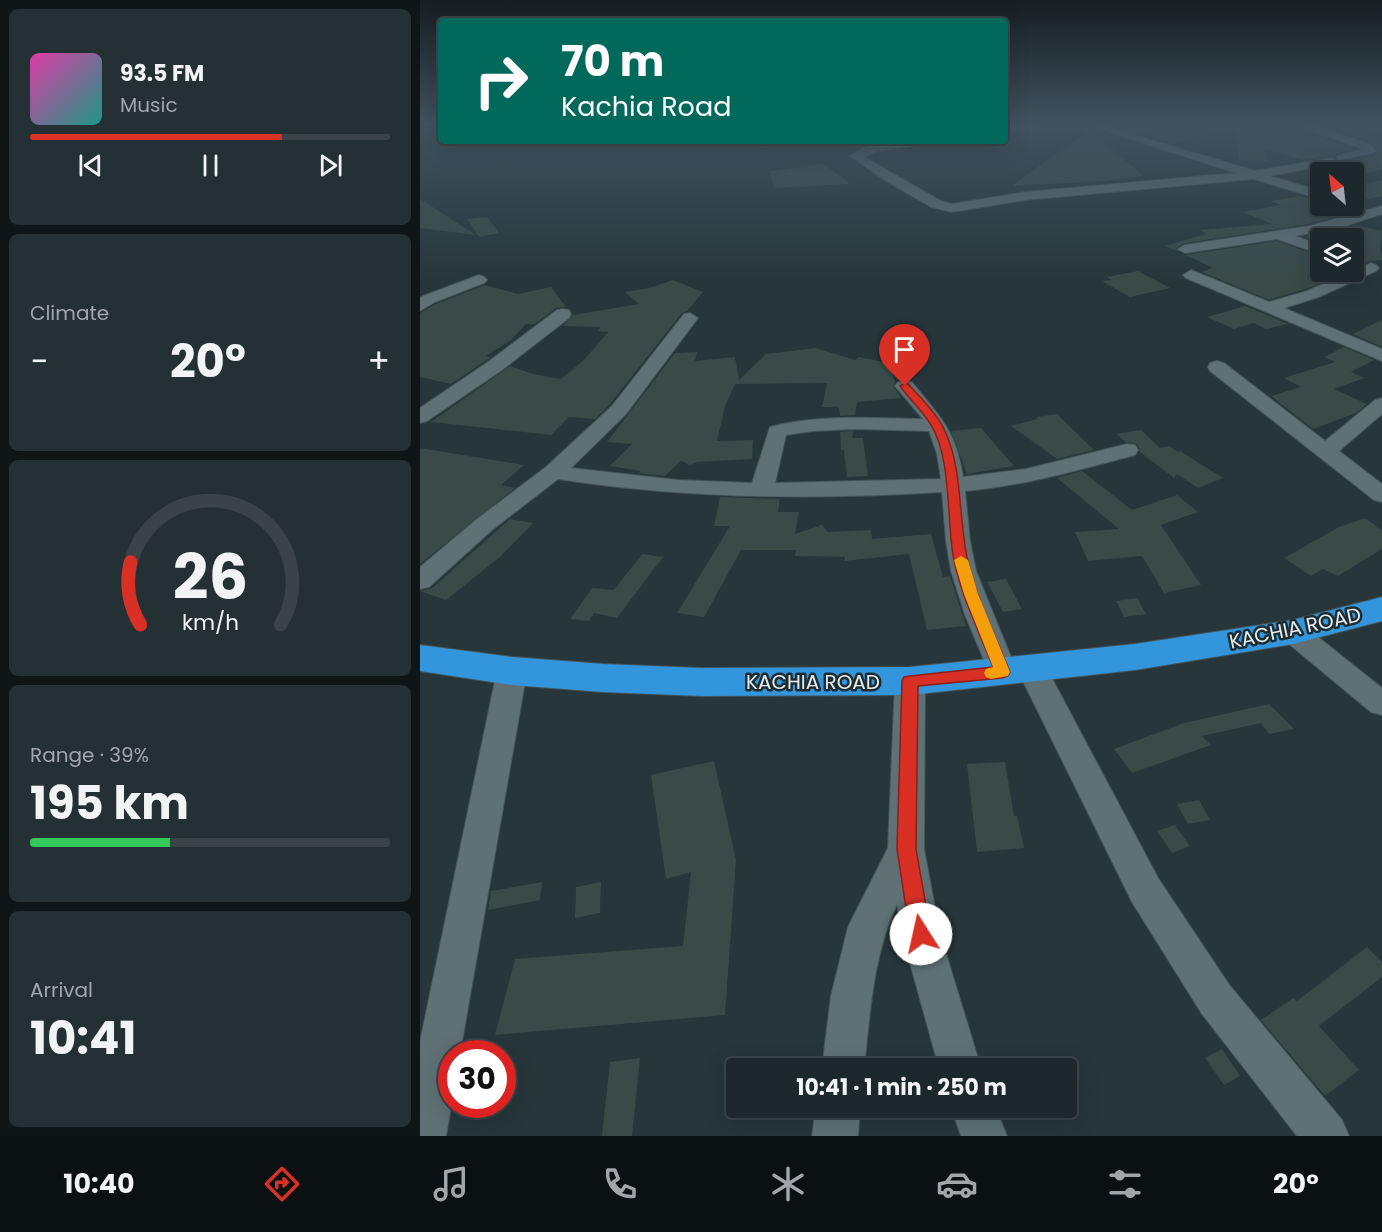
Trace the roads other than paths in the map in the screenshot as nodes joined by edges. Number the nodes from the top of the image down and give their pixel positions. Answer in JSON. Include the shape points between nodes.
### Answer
{"nodes":[{"id":1,"x":887,"y":176,"type":"edge"},
{"id":2,"x":1243,"y":176,"type":"edge"},
{"id":3,"x":1257,"y":176,"type":"edge"},
{"id":4,"x":1310,"y":192,"type":"edge"},
{"id":5,"x":1364,"y":208,"type":"edge"},
{"id":6,"x":1381,"y":212,"type":"edge"},
{"id":7,"x":1277,"y":235,"type":"junction"},
{"id":8,"x":1310,"y":247,"type":"edge"},
{"id":9,"x":1185,"y":249,"type":"dead end"},
{"id":10,"x":1376,"y":271,"type":"edge"},
{"id":11,"x":1191,"y":275,"type":"dead end"},
{"id":12,"x":479,"y":280,"type":"dead end"},
{"id":13,"x":420,"y":306,"type":"edge"},
{"id":14,"x":1268,"y":308,"type":"junction"},
{"id":15,"x":563,"y":314,"type":"dead end"},
{"id":16,"x":690,"y":318,"type":"dead end"},
{"id":17,"x":1382,"y":356,"type":"edge"},
{"id":18,"x":1217,"y":367,"type":"dead end"},
{"id":19,"x":905,"y":386,"type":"dead end"},
{"id":20,"x":1382,"y":404,"type":"edge"},
{"id":21,"x":420,"y":417,"type":"edge"},
{"id":22,"x":937,"y":425,"type":"junction"},
{"id":23,"x":1127,"y":450,"type":"dead end"},
{"id":24,"x":1326,"y":452,"type":"junction"},
{"id":25,"x":554,"y":472,"type":"junction"},
{"id":26,"x":951,"y":485,"type":"junction"},
{"id":27,"x":762,"y":489,"type":"junction"},
{"id":28,"x":1382,"y":495,"type":"edge"},
{"id":29,"x":420,"y":581,"type":"edge"},
{"id":30,"x":1382,"y":609,"type":"edge"},
{"id":31,"x":1293,"y":632,"type":"junction"},
{"id":32,"x":420,"y":658,"type":"edge"},
{"id":33,"x":512,"y":671,"type":"junction"},
{"id":34,"x":1017,"y":671,"type":"junction"},
{"id":35,"x":910,"y":681,"type":"junction"},
{"id":36,"x":1382,"y":704,"type":"edge"},
{"id":37,"x":906,"y":849,"type":"junction"},
{"id":38,"x":844,"y":1058,"type":"edge"},
{"id":39,"x":957,"y":1058,"type":"edge"},
{"id":40,"x":837,"y":1118,"type":"edge"},
{"id":41,"x":977,"y":1118,"type":"edge"},
{"id":42,"x":423,"y":1136,"type":"edge"},
{"id":43,"x":835,"y":1136,"type":"edge"},
{"id":44,"x":984,"y":1136,"type":"edge"},
{"id":45,"x":1326,"y":1136,"type":"edge"}],
"edges":[{"from":1,"to":2,"type":"street","via":[[936,204],[952,208],[1026,196]]},
{"from":3,"to":4,"type":"street"},
{"from":5,"to":6,"type":"street"},
{"from":6,"to":7,"type":"street"},
{"from":7,"to":8,"type":"street"},
{"from":7,"to":9,"type":"street"},
{"from":10,"to":14,"type":"street"},
{"from":11,"to":14,"type":"street"},
{"from":12,"to":13,"type":"street"},
{"from":14,"to":17,"type":"street"},
{"from":15,"to":21,"type":"street"},
{"from":16,"to":25,"type":"street","via":[[619,410]]},
{"from":18,"to":24,"type":"street"},
{"from":19,"to":22,"type":"street"},
{"from":20,"to":24,"type":"street"},
{"from":22,"to":26,"type":"street","via":[[949,461]]},
{"from":22,"to":27,"type":"street","via":[[815,425],[777,431]]},
{"from":23,"to":26,"type":"street","via":[[1024,476]]},
{"from":24,"to":28,"type":"street"},
{"from":25,"to":27,"type":"street","via":[[608,482]]},
{"from":25,"to":29,"type":"street","via":[[484,525]]},
{"from":26,"to":27,"type":"street","via":[[828,491]]},
{"from":26,"to":34,"type":"street","via":[[960,557],[971,594]]},
{"from":30,"to":31,"type":"highway","name":"KACHIA ROAD"},
{"from":31,"to":34,"type":"highway","name":"KACHIA ROAD"},
{"from":31,"to":36,"type":"street"},
{"from":32,"to":33,"type":"highway","name":"KACHIA ROAD"},
{"from":33,"to":35,"type":"highway","name":"KACHIA ROAD","via":[[701,682]]},
{"from":33,"to":42,"type":"street"},
{"from":34,"to":35,"type":"highway","name":"KACHIA ROAD"},
{"from":34,"to":45,"type":"street","via":[[1145,890],[1216,999]]},
{"from":35,"to":37,"type":"street"},
{"from":37,"to":38,"type":"street","via":[[867,927],[851,996]]},
{"from":37,"to":39,"type":"street","via":[[921,934]]},
{"from":40,"to":43,"type":"street"},
{"from":41,"to":44,"type":"street"}]}
